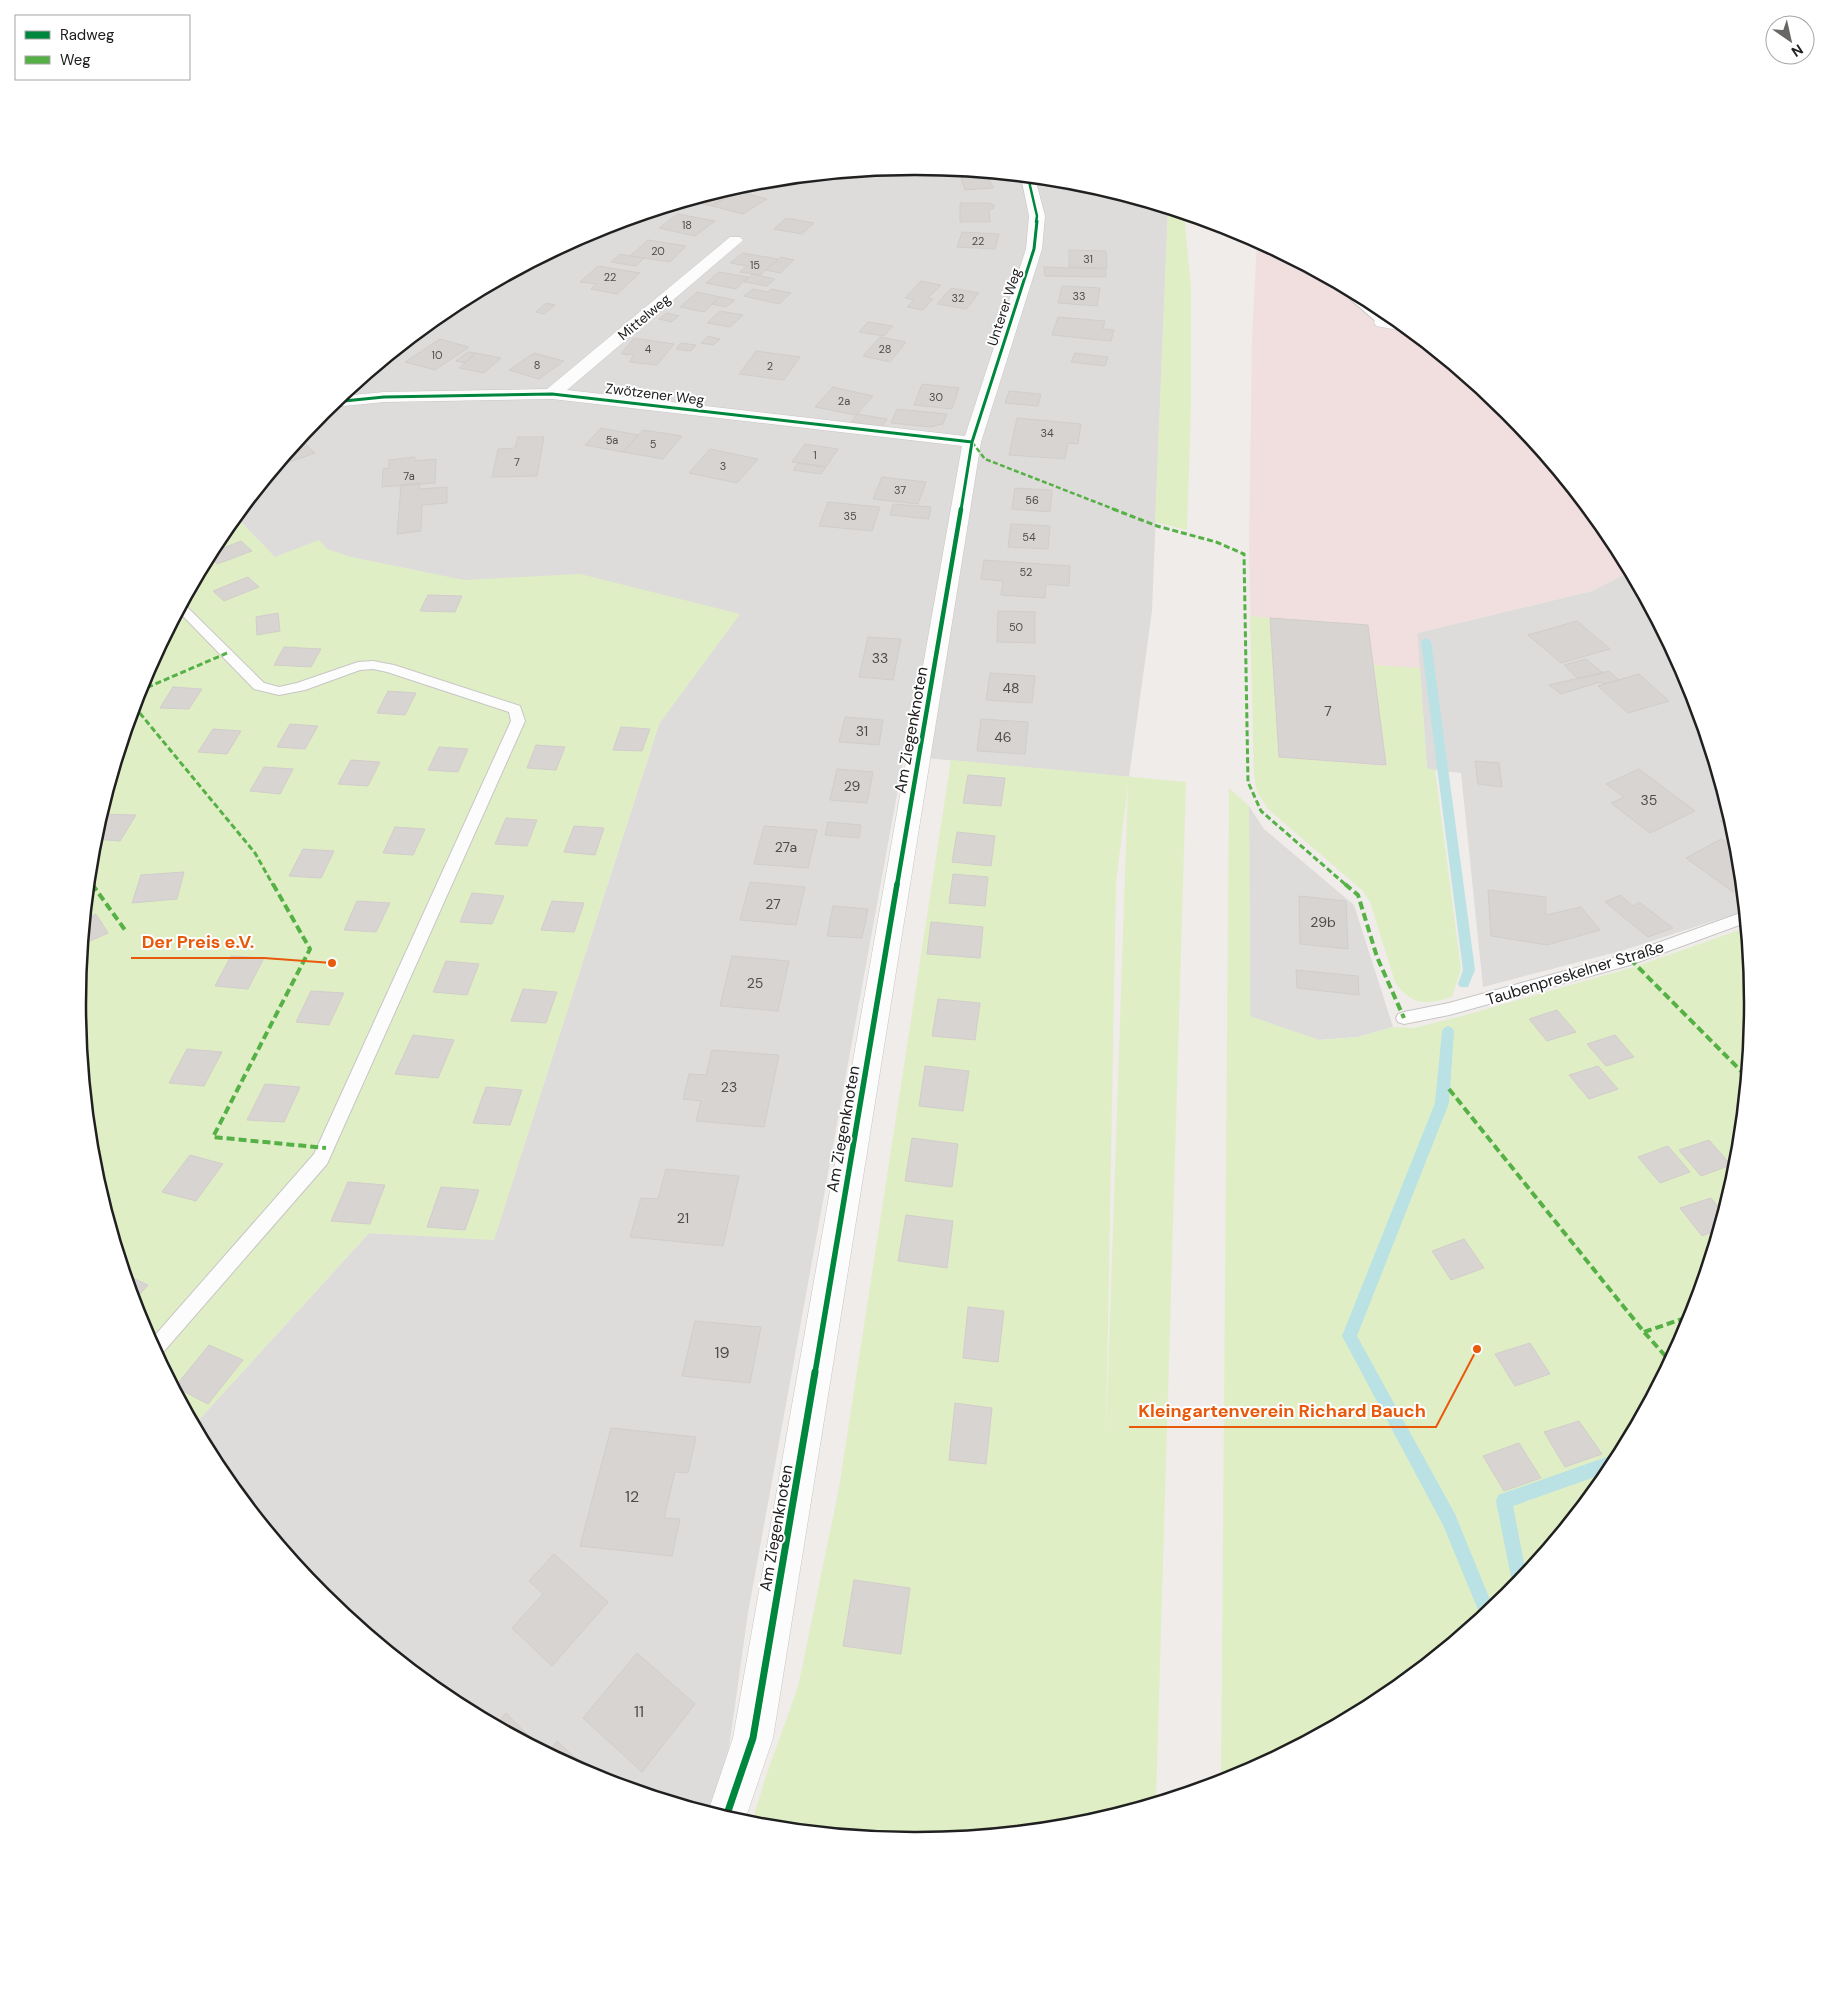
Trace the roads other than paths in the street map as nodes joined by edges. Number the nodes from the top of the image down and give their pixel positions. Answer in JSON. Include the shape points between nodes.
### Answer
{"nodes":[{"id":1,"x":1029,"y":183,"type":"edge"},
{"id":2,"x":735,"y":240,"type":"dead end"},
{"id":3,"x":1367,"y":309,"type":"edge"},
{"id":4,"x":1382,"y":322,"type":"joint"},
{"id":5,"x":1388,"y":323,"type":"edge"},
{"id":6,"x":552,"y":394,"type":"junction"},
{"id":7,"x":347,"y":401,"type":"edge"},
{"id":8,"x":972,"y":442,"type":"junction"},
{"id":9,"x":186,"y":610,"type":"edge"},
{"id":10,"x":1739,"y":920,"type":"edge"},
{"id":11,"x":1404,"y":1018,"type":"dead end"},
{"id":12,"x":160,"y":1344,"type":"edge"},
{"id":13,"x":728,"y":1810,"type":"edge"}],
"edges":[{"from":1,"to":8,"type":"street","name":"Unterer Weg","via":[[1037,216],[1034,249]]},
{"from":2,"to":6,"type":"street","name":"Mittelweg"},
{"from":3,"to":4,"type":"lane"},
{"from":4,"to":5,"type":"street"},
{"from":6,"to":7,"type":"street","name":"Zwötzener Weg","via":[[384,397]]},
{"from":6,"to":8,"type":"street","name":"Zwötzener Weg"},
{"from":8,"to":13,"type":"street","name":"Am Ziegenknoten","via":[[753,1738]]},
{"from":9,"to":12,"type":"lane","via":[[259,686],[279,691],[310,684],[358,666],[373,665],[515,709],[518,721],[321,1159]]},
{"from":10,"to":11,"type":"lane","name":"Taubenpreskelner Straße","via":[[1630,959],[1450,1010]]}]}
